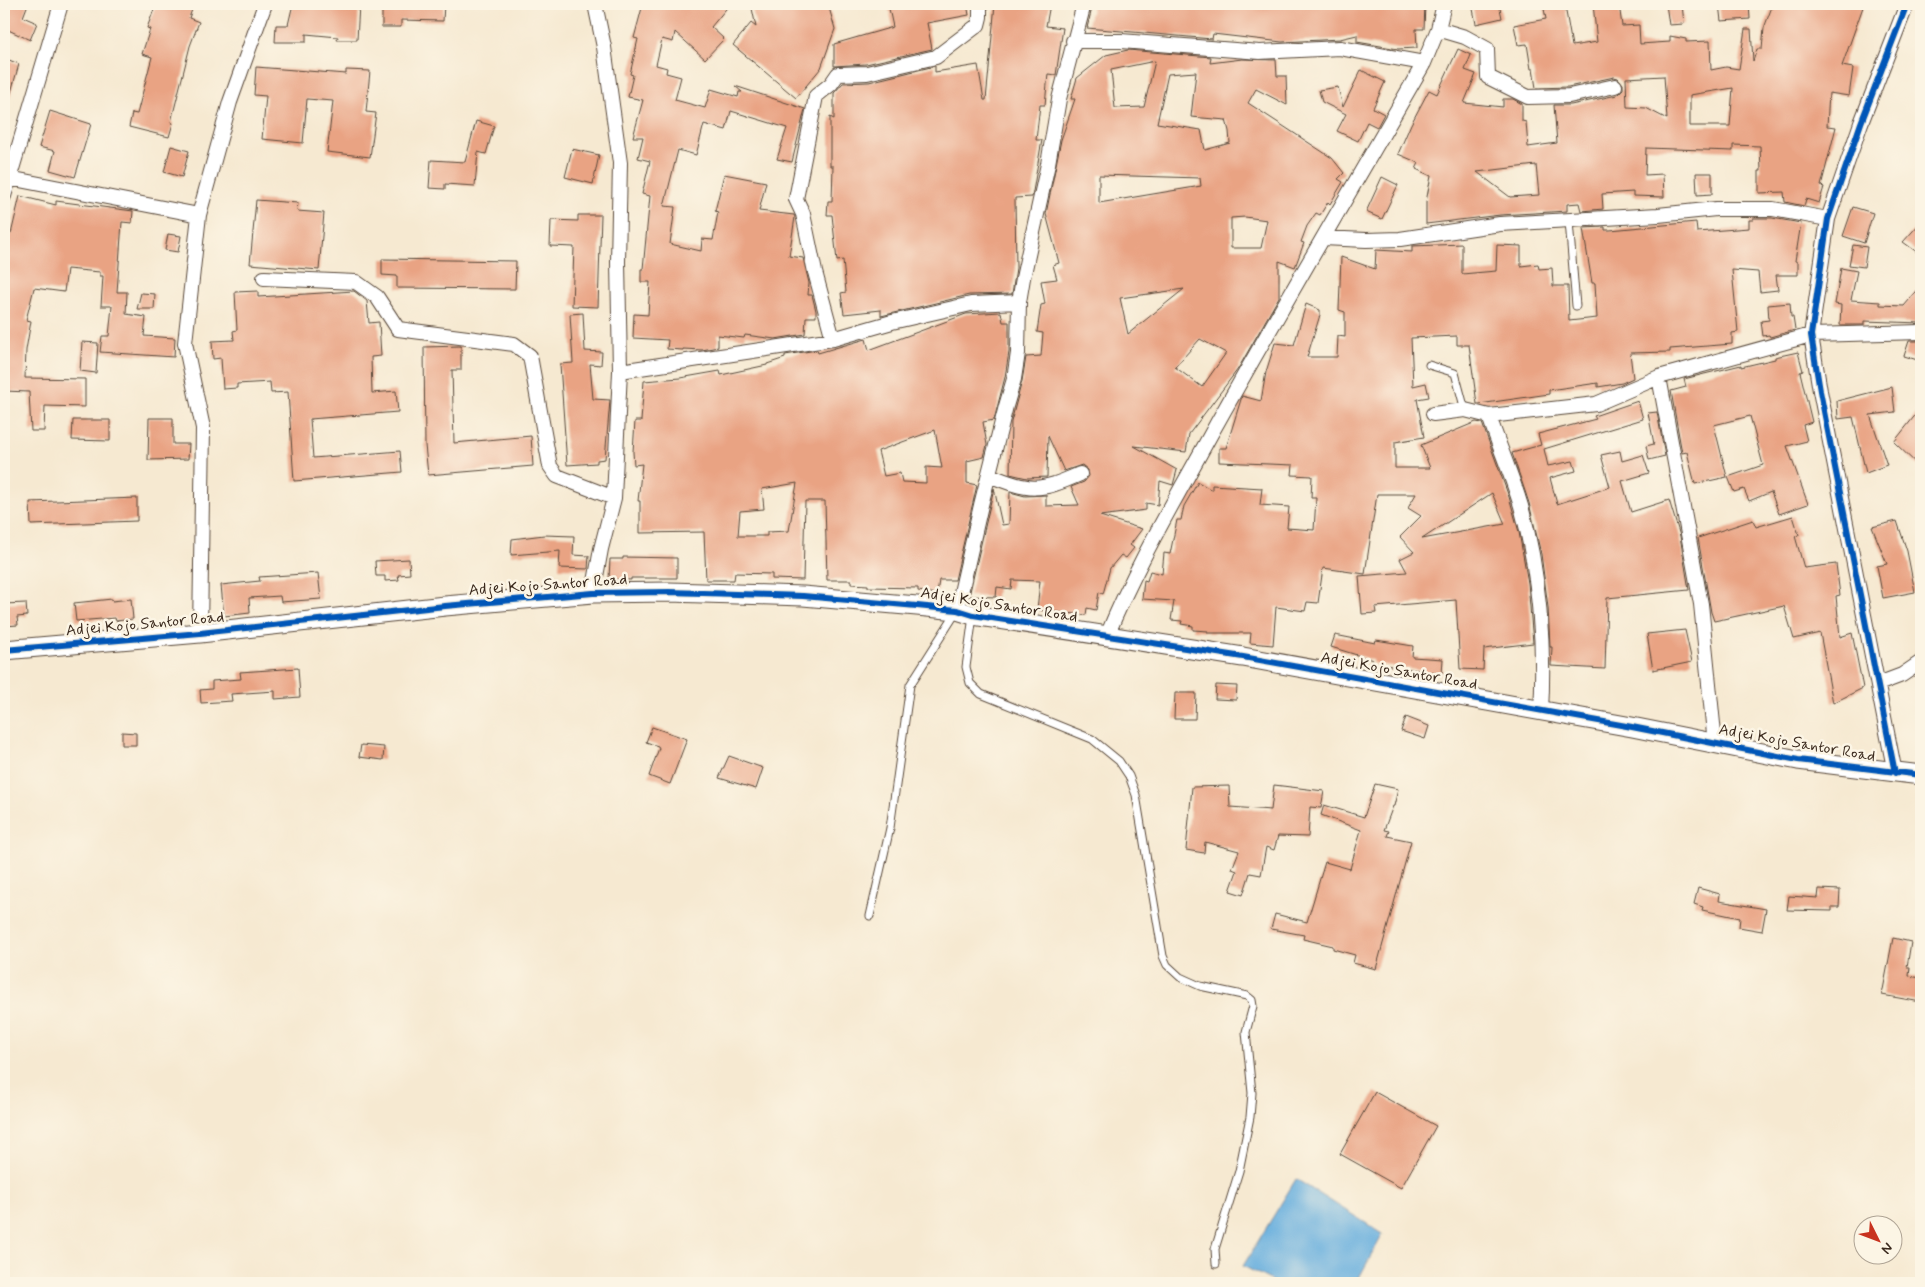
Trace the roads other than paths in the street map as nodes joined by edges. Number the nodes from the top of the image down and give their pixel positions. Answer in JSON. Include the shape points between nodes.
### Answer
{"nodes":[{"id":1,"x":60,"y":4,"type":"edge"},
{"id":2,"x":265,"y":4,"type":"edge"},
{"id":3,"x":594,"y":4,"type":"edge"},
{"id":4,"x":980,"y":4,"type":"edge"},
{"id":5,"x":1084,"y":4,"type":"edge"},
{"id":6,"x":1444,"y":4,"type":"edge"},
{"id":7,"x":1907,"y":4,"type":"edge"},
{"id":8,"x":1438,"y":29,"type":"junction"},
{"id":9,"x":1073,"y":41,"type":"junction"},
{"id":10,"x":1424,"y":63,"type":"junction"},
{"id":11,"x":1615,"y":86,"type":"dead end"},
{"id":12,"x":9,"y":178,"type":"junction"},
{"id":13,"x":4,"y":196,"type":"edge"},
{"id":14,"x":200,"y":214,"type":"junction"},
{"id":15,"x":1828,"y":219,"type":"junction"},
{"id":16,"x":1568,"y":221,"type":"junction"},
{"id":17,"x":1322,"y":238,"type":"junction"},
{"id":18,"x":264,"y":278,"type":"dead end"},
{"id":19,"x":1019,"y":302,"type":"junction"},
{"id":20,"x":1576,"y":306,"type":"dead end"},
{"id":21,"x":1921,"y":332,"type":"edge"},
{"id":22,"x":1812,"y":335,"type":"junction"},
{"id":23,"x":833,"y":339,"type":"junction"},
{"id":24,"x":1429,"y":365,"type":"dead end"},
{"id":25,"x":620,"y":371,"type":"junction"},
{"id":26,"x":1659,"y":377,"type":"junction"},
{"id":27,"x":1464,"y":410,"type":"junction"},
{"id":28,"x":1433,"y":414,"type":"dead end"},
{"id":29,"x":1489,"y":416,"type":"junction"},
{"id":30,"x":990,"y":474,"type":"junction"},
{"id":31,"x":1080,"y":474,"type":"dead end"},
{"id":32,"x":614,"y":498,"type":"junction"},
{"id":33,"x":593,"y":593,"type":"junction"},
{"id":34,"x":965,"y":613,"type":"junction"},
{"id":35,"x":200,"y":633,"type":"junction"},
{"id":36,"x":1107,"y":636,"type":"junction"},
{"id":37,"x":4,"y":650,"type":"edge"},
{"id":38,"x":1921,"y":662,"type":"edge"},
{"id":39,"x":1878,"y":684,"type":"junction"},
{"id":40,"x":1541,"y":711,"type":"junction"},
{"id":41,"x":1715,"y":744,"type":"junction"},
{"id":42,"x":1895,"y":773,"type":"junction"},
{"id":43,"x":1921,"y":775,"type":"edge"},
{"id":44,"x":870,"y":916,"type":"dead end"},
{"id":45,"x":1216,"y":1264,"type":"dead end"}],
"edges":[{"from":1,"to":12,"type":"street"},
{"from":2,"to":14,"type":"street","via":[[230,102]]},
{"from":3,"to":25,"type":"street","via":[[604,47],[620,163]]},
{"from":4,"to":23,"type":"street","via":[[978,25],[936,57],[867,73],[838,74],[816,96],[796,198],[803,214]]},
{"from":5,"to":9,"type":"street"},
{"from":6,"to":8,"type":"street"},
{"from":7,"to":15,"type":"street"},
{"from":8,"to":10,"type":"street"},
{"from":8,"to":11,"type":"street","via":[[1465,37],[1487,49],[1488,77],[1528,98],[1569,96]]},
{"from":9,"to":10,"type":"street","via":[[1260,52],[1340,48]]},
{"from":9,"to":19,"type":"street"},
{"from":10,"to":17,"type":"street"},
{"from":12,"to":13,"type":"street"},
{"from":12,"to":14,"type":"street"},
{"from":14,"to":35,"type":"street","via":[[185,343],[203,428]]},
{"from":15,"to":16,"type":"street","via":[[1773,209],[1716,209]]},
{"from":15,"to":22,"type":"street"},
{"from":16,"to":17,"type":"street","via":[[1500,224],[1400,239]]},
{"from":16,"to":20,"type":"lane"},
{"from":17,"to":36,"type":"street","via":[[1151,543]]},
{"from":18,"to":32,"type":"street","via":[[356,282],[377,298],[398,329],[514,344],[530,356],[550,466],[557,476]]},
{"from":19,"to":23,"type":"street","via":[[971,304]]},
{"from":19,"to":30,"type":"street","via":[[1014,379]]},
{"from":21,"to":22,"type":"street"},
{"from":22,"to":26,"type":"street"},
{"from":22,"to":39,"type":"street","via":[[1820,391]]},
{"from":23,"to":25,"type":"street"},
{"from":24,"to":27,"type":"lane","via":[[1455,374]]},
{"from":25,"to":32,"type":"street"},
{"from":26,"to":29,"type":"street","via":[[1596,404]]},
{"from":26,"to":41,"type":"street","via":[[1701,604]]},
{"from":27,"to":28,"type":"street"},
{"from":27,"to":29,"type":"street"},
{"from":29,"to":40,"type":"street","via":[[1521,505],[1533,561],[1542,649]]},
{"from":30,"to":31,"type":"street","via":[[1030,489]]},
{"from":30,"to":34,"type":"street","via":[[980,505]]},
{"from":32,"to":33,"type":"street"},
{"from":33,"to":34,"type":"street","name":"Adjei Kojo Santor Road","via":[[794,596],[881,602]]},
{"from":33,"to":35,"type":"street","name":"Adjei Kojo Santor Road"},
{"from":34,"to":36,"type":"street","name":"Adjei Kojo Santor Road"},
{"from":34,"to":44,"type":"lane","via":[[910,685],[890,828]]},
{"from":34,"to":45,"type":"lane","via":[[966,667],[970,683],[981,694],[1092,738],[1119,761],[1129,776],[1136,795],[1167,965],[1180,977],[1200,986],[1237,993],[1252,1000],[1254,1006],[1246,1032],[1252,1093],[1250,1117],[1215,1249]]},
{"from":35,"to":37,"type":"street","name":"Adjei Kojo Santor Road"},
{"from":36,"to":40,"type":"street","name":"Adjei Kojo Santor Road"},
{"from":38,"to":39,"type":"street","via":[[1902,675]]},
{"from":39,"to":42,"type":"street"},
{"from":40,"to":41,"type":"street","name":"Adjei Kojo Santor Road"},
{"from":41,"to":42,"type":"street","name":"Adjei Kojo Santor Road","via":[[1798,760]]},
{"from":42,"to":43,"type":"street","name":"Adjei Kojo Santor Road"}]}
